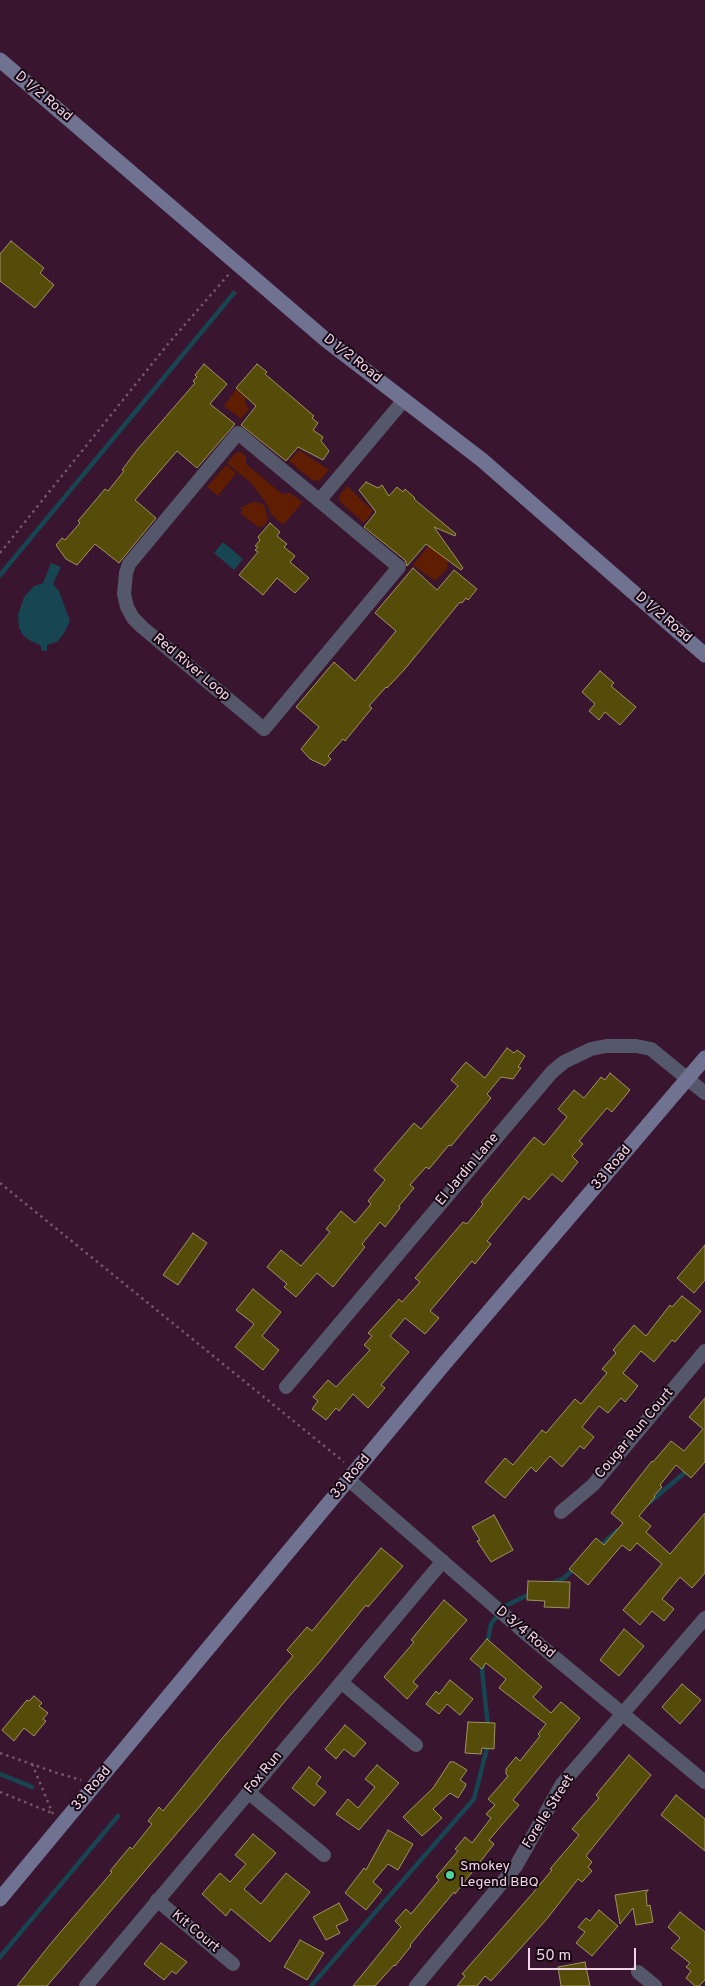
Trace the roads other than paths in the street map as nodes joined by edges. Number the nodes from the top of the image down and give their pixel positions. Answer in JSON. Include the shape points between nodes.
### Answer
{"nodes":[{"id":1,"x":0,"y":60,"type":"edge"},
{"id":2,"x":404,"y":400,"type":"junction"},
{"id":3,"x":320,"y":501,"type":"junction"},
{"id":4,"x":705,"y":656,"type":"edge"},
{"id":5,"x":705,"y":1058,"type":"edge"},
{"id":6,"x":688,"y":1079,"type":"junction"},
{"id":7,"x":705,"y":1093,"type":"edge"},
{"id":8,"x":705,"y":1351,"type":"edge"},
{"id":9,"x":286,"y":1387,"type":"dead end"},
{"id":10,"x":349,"y":1480,"type":"junction"},
{"id":11,"x":561,"y":1512,"type":"dead end"},
{"id":12,"x":443,"y":1561,"type":"junction"},
{"id":13,"x":705,"y":1618,"type":"edge"},
{"id":14,"x":341,"y":1682,"type":"junction"},
{"id":15,"x":623,"y":1715,"type":"junction"},
{"id":16,"x":416,"y":1745,"type":"dead end"},
{"id":17,"x":705,"y":1782,"type":"edge"},
{"id":18,"x":248,"y":1792,"type":"junction"},
{"id":19,"x":324,"y":1855,"type":"dead end"},
{"id":20,"x":0,"y":1899,"type":"edge"},
{"id":21,"x":157,"y":1900,"type":"junction"},
{"id":22,"x":233,"y":1964,"type":"dead end"},
{"id":23,"x":638,"y":1972,"type":"dead end"},
{"id":24,"x":86,"y":1986,"type":"edge"},
{"id":25,"x":416,"y":1986,"type":"edge"},
{"id":26,"x":655,"y":1986,"type":"edge"}],
"edges":[{"from":1,"to":2,"type":"main road","name":"D 1/2 Road","via":[[326,340]]},
{"from":2,"to":3,"type":"street"},
{"from":2,"to":4,"type":"main road","name":"D 1/2 Road","via":[[482,460]]},
{"from":3,"to":3,"type":"street","name":"Red River Loop","via":[[238,433],[129,564],[126,573],[124,594],[133,618],[264,729],[399,567]]},
{"from":5,"to":6,"type":"main road","name":"33 Road"},
{"from":6,"to":7,"type":"street","name":"El Jardin Lane"},
{"from":6,"to":9,"type":"street","name":"El Jardin Lane","via":[[651,1050],[636,1046],[598,1047],[564,1062],[546,1079]]},
{"from":6,"to":10,"type":"main road","name":"33 Road"},
{"from":8,"to":11,"type":"street","name":"Cougar Run Court","via":[[593,1485]]},
{"from":10,"to":12,"type":"street","name":"D 3/4 Road"},
{"from":10,"to":20,"type":"main road","name":"33 Road","via":[[97,1784],[60,1817]]},
{"from":12,"to":14,"type":"street","name":"Fox Run"},
{"from":12,"to":15,"type":"street","name":"D 3/4 Road"},
{"from":13,"to":15,"type":"street","name":"Forelle Street"},
{"from":14,"to":16,"type":"street"},
{"from":14,"to":18,"type":"street","name":"Fox Run"},
{"from":15,"to":17,"type":"street","name":"D 3/4 Road"},
{"from":15,"to":25,"type":"street","name":"Forelle Street","via":[[562,1784],[516,1866]]},
{"from":18,"to":19,"type":"street"},
{"from":18,"to":21,"type":"street","name":"Fox Run"},
{"from":21,"to":22,"type":"street","name":"Kit Court"},
{"from":21,"to":24,"type":"street","name":"Fox Run"},
{"from":23,"to":26,"type":"street"}]}
